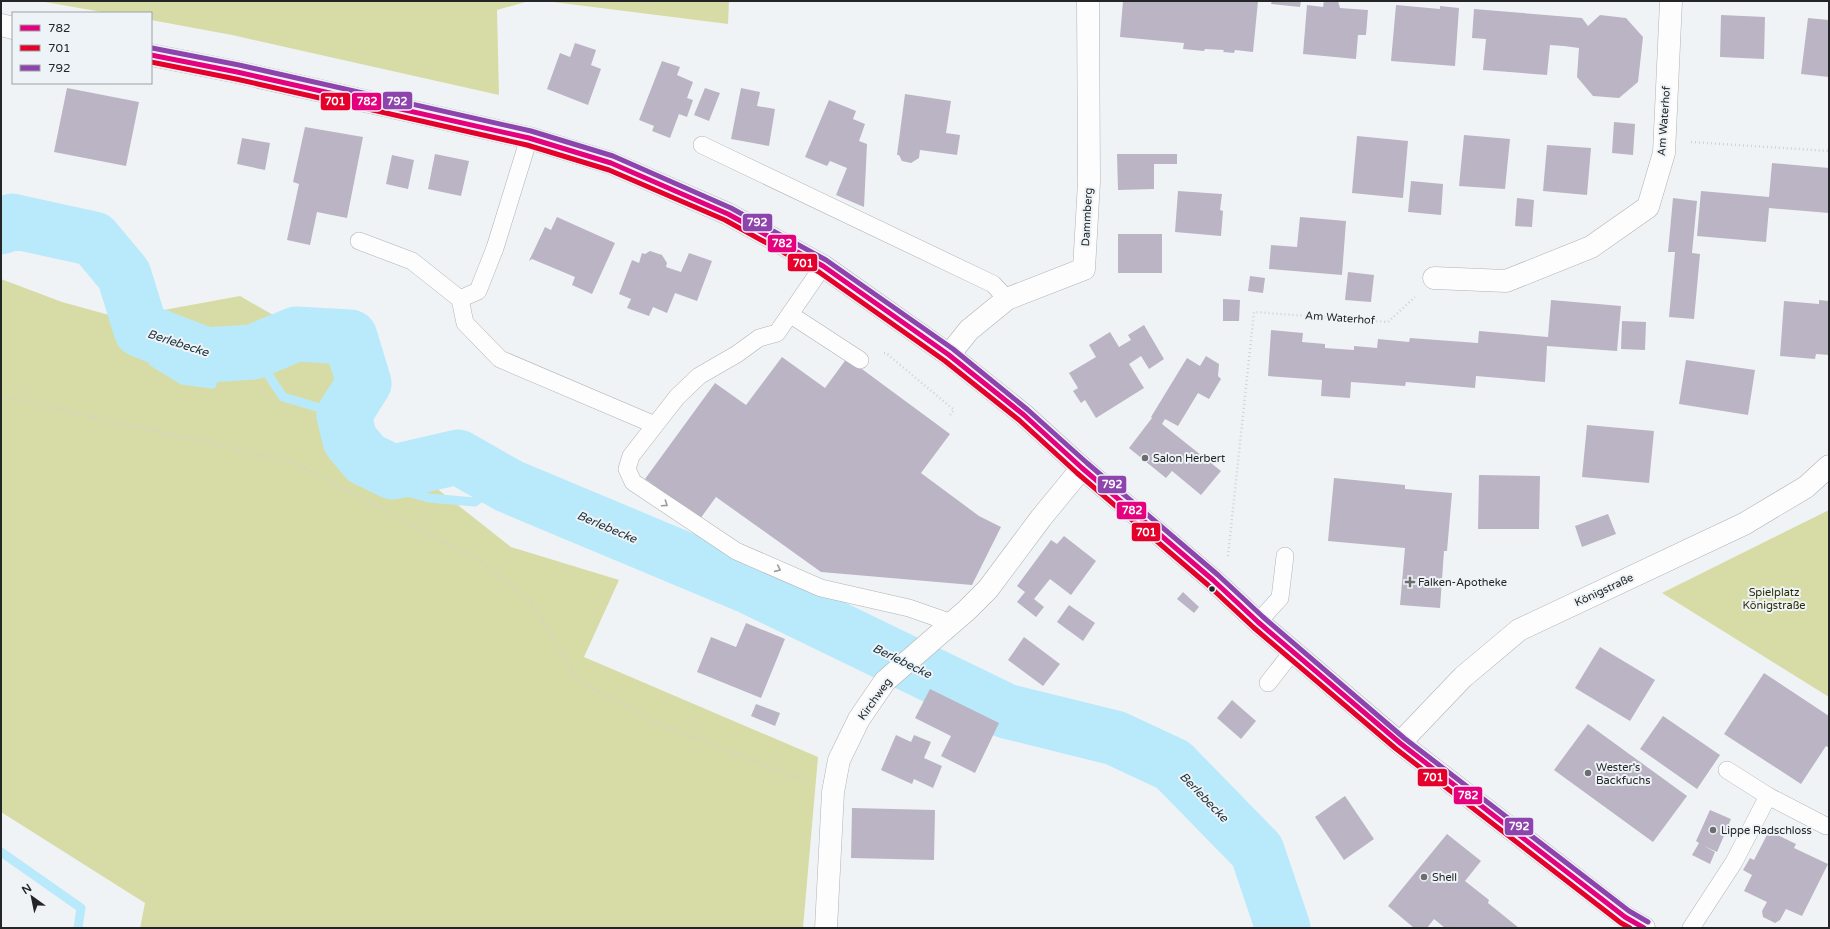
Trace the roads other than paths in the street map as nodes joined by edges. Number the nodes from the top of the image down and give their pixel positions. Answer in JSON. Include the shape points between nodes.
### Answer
{"nodes":[{"id":1,"x":1088,"y":1,"type":"edge"},
{"id":2,"x":1671,"y":1,"type":"edge"},
{"id":3,"x":1,"y":25,"type":"edge"},
{"id":4,"x":12,"y":28,"type":"edge"},
{"id":5,"x":152,"y":55,"type":"edge"},
{"id":6,"x":529,"y":138,"type":"junction"},
{"id":7,"x":702,"y":145,"type":"dead end"},
{"id":8,"x":359,"y":241,"type":"dead end"},
{"id":9,"x":823,"y":266,"type":"junction"},
{"id":10,"x":1434,"y":278,"type":"road end"},
{"id":11,"x":460,"y":299,"type":"junction"},
{"id":12,"x":1007,"y":299,"type":"junction"},
{"id":13,"x":791,"y":315,"type":"junction"},
{"id":14,"x":949,"y":355,"type":"junction"},
{"id":15,"x":860,"y":360,"type":"road end"},
{"id":16,"x":655,"y":425,"type":"junction"},
{"id":17,"x":1829,"y":466,"type":"edge"},
{"id":18,"x":1082,"y":468,"type":"junction"},
{"id":19,"x":1285,"y":556,"type":"dead end"},
{"id":20,"x":1258,"y":622,"type":"junction"},
{"id":21,"x":944,"y":630,"type":"junction"},
{"id":22,"x":1293,"y":651,"type":"junction"},
{"id":23,"x":1268,"y":683,"type":"dead end"},
{"id":24,"x":1400,"y":743,"type":"junction"},
{"id":25,"x":1727,"y":770,"type":"dead end"},
{"id":26,"x":1768,"y":796,"type":"junction"},
{"id":27,"x":1826,"y":826,"type":"dead end"},
{"id":28,"x":826,"y":928,"type":"edge"},
{"id":29,"x":1644,"y":928,"type":"edge"},
{"id":30,"x":1691,"y":928,"type":"edge"}],
"edges":[{"from":1,"to":12,"type":"street","name":"Dammberg","via":[[1089,182],[1084,269]]},
{"from":2,"to":10,"type":"street","name":"Am Waterhof","via":[[1664,153],[1648,208],[1591,247],[1506,281]]},
{"from":3,"to":4,"type":"street"},
{"from":5,"to":6,"type":"street"},
{"from":6,"to":9,"type":"street","via":[[611,162],[728,214]]},
{"from":6,"to":11,"type":"lane","via":[[495,248],[478,291]]},
{"from":7,"to":12,"type":"lane","via":[[994,284]]},
{"from":8,"to":11,"type":"lane","via":[[412,261]]},
{"from":9,"to":13,"type":"lane"},
{"from":9,"to":14,"type":"street"},
{"from":11,"to":16,"type":"lane","via":[[465,323],[500,359]]},
{"from":12,"to":14,"type":"street","name":"Dammberg","via":[[969,330]]},
{"from":13,"to":15,"type":"lane"},
{"from":13,"to":16,"type":"lane","via":[[777,333],[759,338],[699,376],[677,397]]},
{"from":14,"to":18,"type":"street","via":[[1024,415]]},
{"from":16,"to":21,"type":"lane","one_way":true,"via":[[631,456],[627,469],[633,482],[736,551],[822,588],[909,608]]},
{"from":17,"to":24,"type":"street","name":"Königstraße","via":[[1806,487],[1744,524],[1518,630],[1463,677]]},
{"from":18,"to":20,"type":"street"},
{"from":18,"to":21,"type":"street","name":"Kirchweg","via":[[988,589]]},
{"from":19,"to":20,"type":"lane","via":[[1280,598]]},
{"from":20,"to":22,"type":"street"},
{"from":21,"to":28,"type":"street","name":"Kirchweg","via":[[885,681],[859,719],[839,760],[833,792]]},
{"from":22,"to":23,"type":"lane"},
{"from":22,"to":24,"type":"street"},
{"from":24,"to":29,"type":"street","via":[[1625,917]]},
{"from":25,"to":26,"type":"lane"},
{"from":26,"to":27,"type":"lane"},
{"from":26,"to":30,"type":"lane","via":[[1734,862]]}]}
